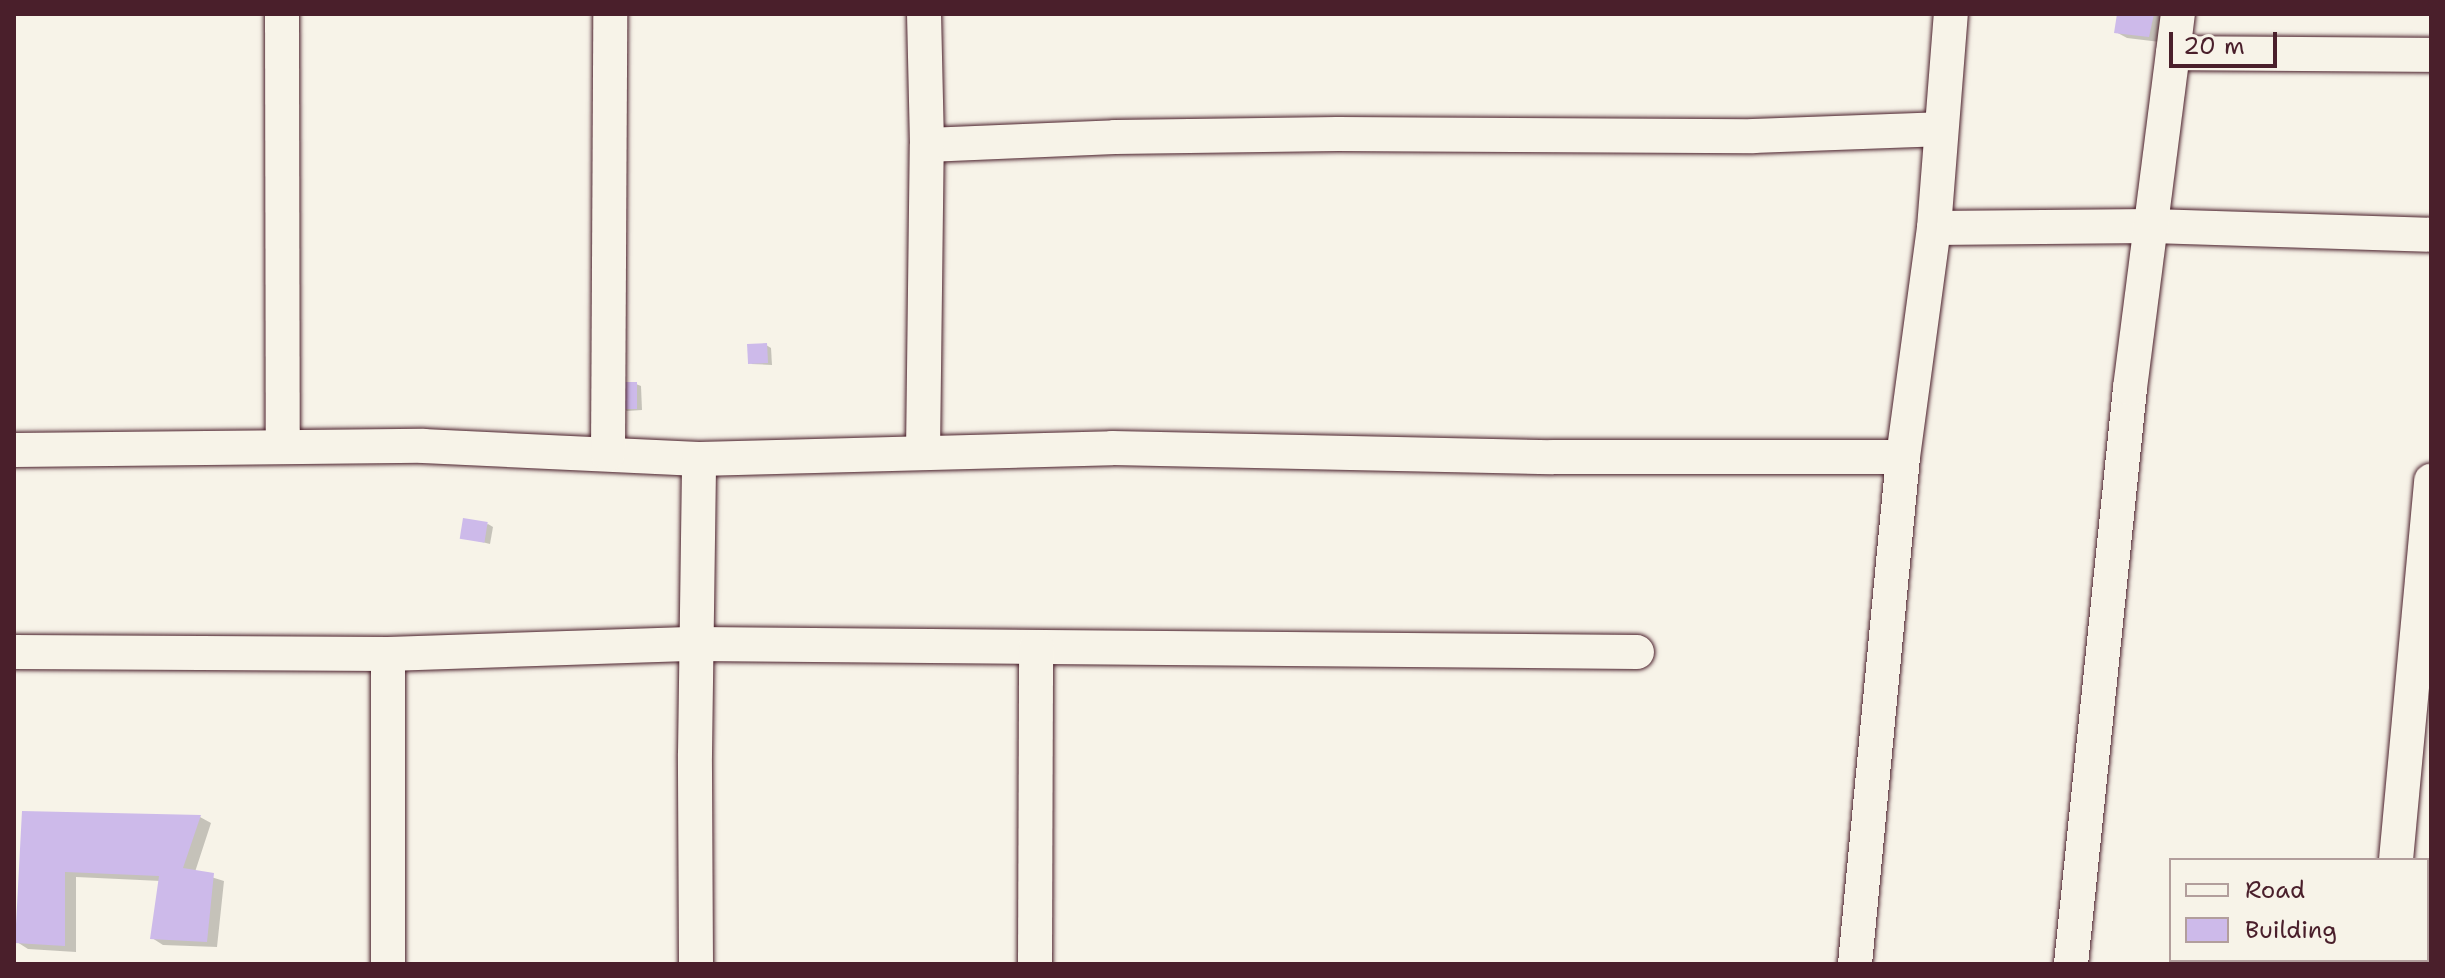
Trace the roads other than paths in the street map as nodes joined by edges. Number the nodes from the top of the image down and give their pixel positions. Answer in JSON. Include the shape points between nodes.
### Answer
{"nodes":[{"id":1,"x":282,"y":14,"type":"edge"},
{"id":2,"x":610,"y":14,"type":"edge"},
{"id":3,"x":924,"y":14,"type":"edge"},
{"id":4,"x":1951,"y":14,"type":"edge"},
{"id":5,"x":2178,"y":14,"type":"edge"},
{"id":6,"x":2173,"y":53,"type":"junction"},
{"id":7,"x":2431,"y":55,"type":"edge"},
{"id":8,"x":1941,"y":129,"type":"junction"},
{"id":9,"x":927,"y":145,"type":"junction"},
{"id":10,"x":2152,"y":226,"type":"junction"},
{"id":11,"x":1934,"y":228,"type":"junction"},
{"id":12,"x":2431,"y":235,"type":"edge"},
{"id":13,"x":283,"y":447,"type":"junction"},
{"id":14,"x":14,"y":450,"type":"edge"},
{"id":15,"x":923,"y":453,"type":"junction"},
{"id":16,"x":608,"y":454,"type":"junction"},
{"id":17,"x":1903,"y":457,"type":"junction"},
{"id":18,"x":699,"y":459,"type":"junction"},
{"id":19,"x":2431,"y":481,"type":"edge"},
{"id":20,"x":696,"y":644,"type":"junction"},
{"id":21,"x":1036,"y":647,"type":"junction"},
{"id":22,"x":14,"y":652,"type":"edge"},
{"id":23,"x":1637,"y":652,"type":"dead end"},
{"id":24,"x":388,"y":654,"type":"junction"},
{"id":25,"x":2396,"y":858,"type":"edge"},
{"id":26,"x":1856,"y":950,"type":"edge"},
{"id":27,"x":388,"y":964,"type":"edge"},
{"id":28,"x":696,"y":964,"type":"edge"},
{"id":29,"x":1035,"y":964,"type":"edge"},
{"id":30,"x":1880,"y":964,"type":"edge"},
{"id":31,"x":2071,"y":964,"type":"edge"}],
"edges":[{"from":1,"to":13,"type":"street"},
{"from":2,"to":16,"type":"street"},
{"from":3,"to":9,"type":"street"},
{"from":4,"to":8,"type":"street"},
{"from":5,"to":6,"type":"street"},
{"from":6,"to":7,"type":"street"},
{"from":6,"to":10,"type":"street"},
{"from":8,"to":9,"type":"street","via":[[1753,136],[1115,137]]},
{"from":8,"to":11,"type":"street"},
{"from":9,"to":15,"type":"street"},
{"from":10,"to":11,"type":"street"},
{"from":10,"to":12,"type":"street"},
{"from":10,"to":31,"type":"street","via":[[2130,388]]},
{"from":11,"to":17,"type":"street"},
{"from":13,"to":14,"type":"street"},
{"from":13,"to":16,"type":"street","via":[[423,446]]},
{"from":15,"to":17,"type":"street","via":[[1112,448]]},
{"from":15,"to":18,"type":"street"},
{"from":16,"to":18,"type":"street"},
{"from":17,"to":26,"type":"street"},
{"from":18,"to":20,"type":"street"},
{"from":19,"to":25,"type":"street"},
{"from":20,"to":21,"type":"street"},
{"from":20,"to":24,"type":"street"},
{"from":20,"to":28,"type":"street"},
{"from":21,"to":23,"type":"street"},
{"from":21,"to":29,"type":"street"},
{"from":22,"to":24,"type":"street"},
{"from":24,"to":27,"type":"street"},
{"from":26,"to":30,"type":"street"}]}
